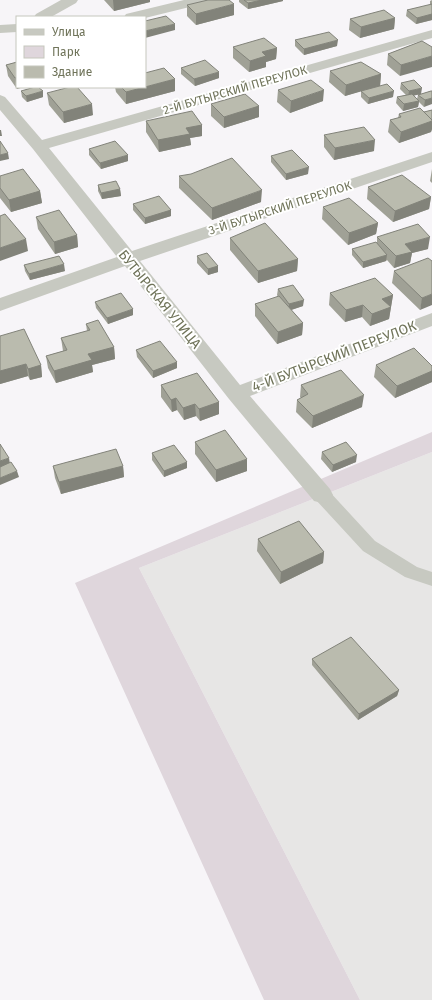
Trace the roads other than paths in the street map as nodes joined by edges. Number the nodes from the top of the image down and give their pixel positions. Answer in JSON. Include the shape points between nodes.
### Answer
{"nodes":[{"id":1,"x":71,"y":0,"type":"edge"},
{"id":2,"x":201,"y":0,"type":"edge"},
{"id":3,"x":43,"y":16,"type":"edge"},
{"id":4,"x":135,"y":16,"type":"edge"},
{"id":5,"x":16,"y":28,"type":"edge"},
{"id":6,"x":0,"y":29,"type":"edge"},
{"id":7,"x":432,"y":34,"type":"edge"},
{"id":8,"x":0,"y":100,"type":"edge"},
{"id":9,"x":39,"y":146,"type":"junction"},
{"id":10,"x":432,"y":158,"type":"edge"},
{"id":11,"x":128,"y":259,"type":"junction"},
{"id":12,"x":0,"y":305,"type":"edge"},
{"id":13,"x":432,"y":319,"type":"edge"},
{"id":14,"x":236,"y":394,"type":"junction"},
{"id":15,"x":322,"y":495,"type":"joint"},
{"id":16,"x":432,"y":579,"type":"edge"}],
"edges":[{"from":1,"to":3,"type":"street"},
{"from":2,"to":4,"type":"street"},
{"from":5,"to":6,"type":"street"},
{"from":7,"to":9,"type":"street","name":"2-Й БУТЫРСКИЙ ПЕРЕУЛОК"},
{"from":8,"to":9,"type":"street","name":"БУТЫРСКАЯ УЛИЦА"},
{"from":9,"to":11,"type":"street","name":"БУТЫРСКАЯ УЛИЦА"},
{"from":10,"to":11,"type":"street","name":"3-Й БУТЫРСКИЙ ПЕРЕУЛОК"},
{"from":11,"to":12,"type":"street","name":"3-Й БУТЫРСКИЙ ПЕРЕУЛОК"},
{"from":11,"to":14,"type":"street","name":"БУТЫРСКАЯ УЛИЦА"},
{"from":13,"to":14,"type":"street","name":"4-Й БУТЫРСКИЙ ПЕРЕУЛОК"},
{"from":14,"to":15,"type":"street","name":"БУТЫРСКАЯ УЛИЦА"},
{"from":15,"to":16,"type":"lane","via":[[369,546],[411,572]]}]}
